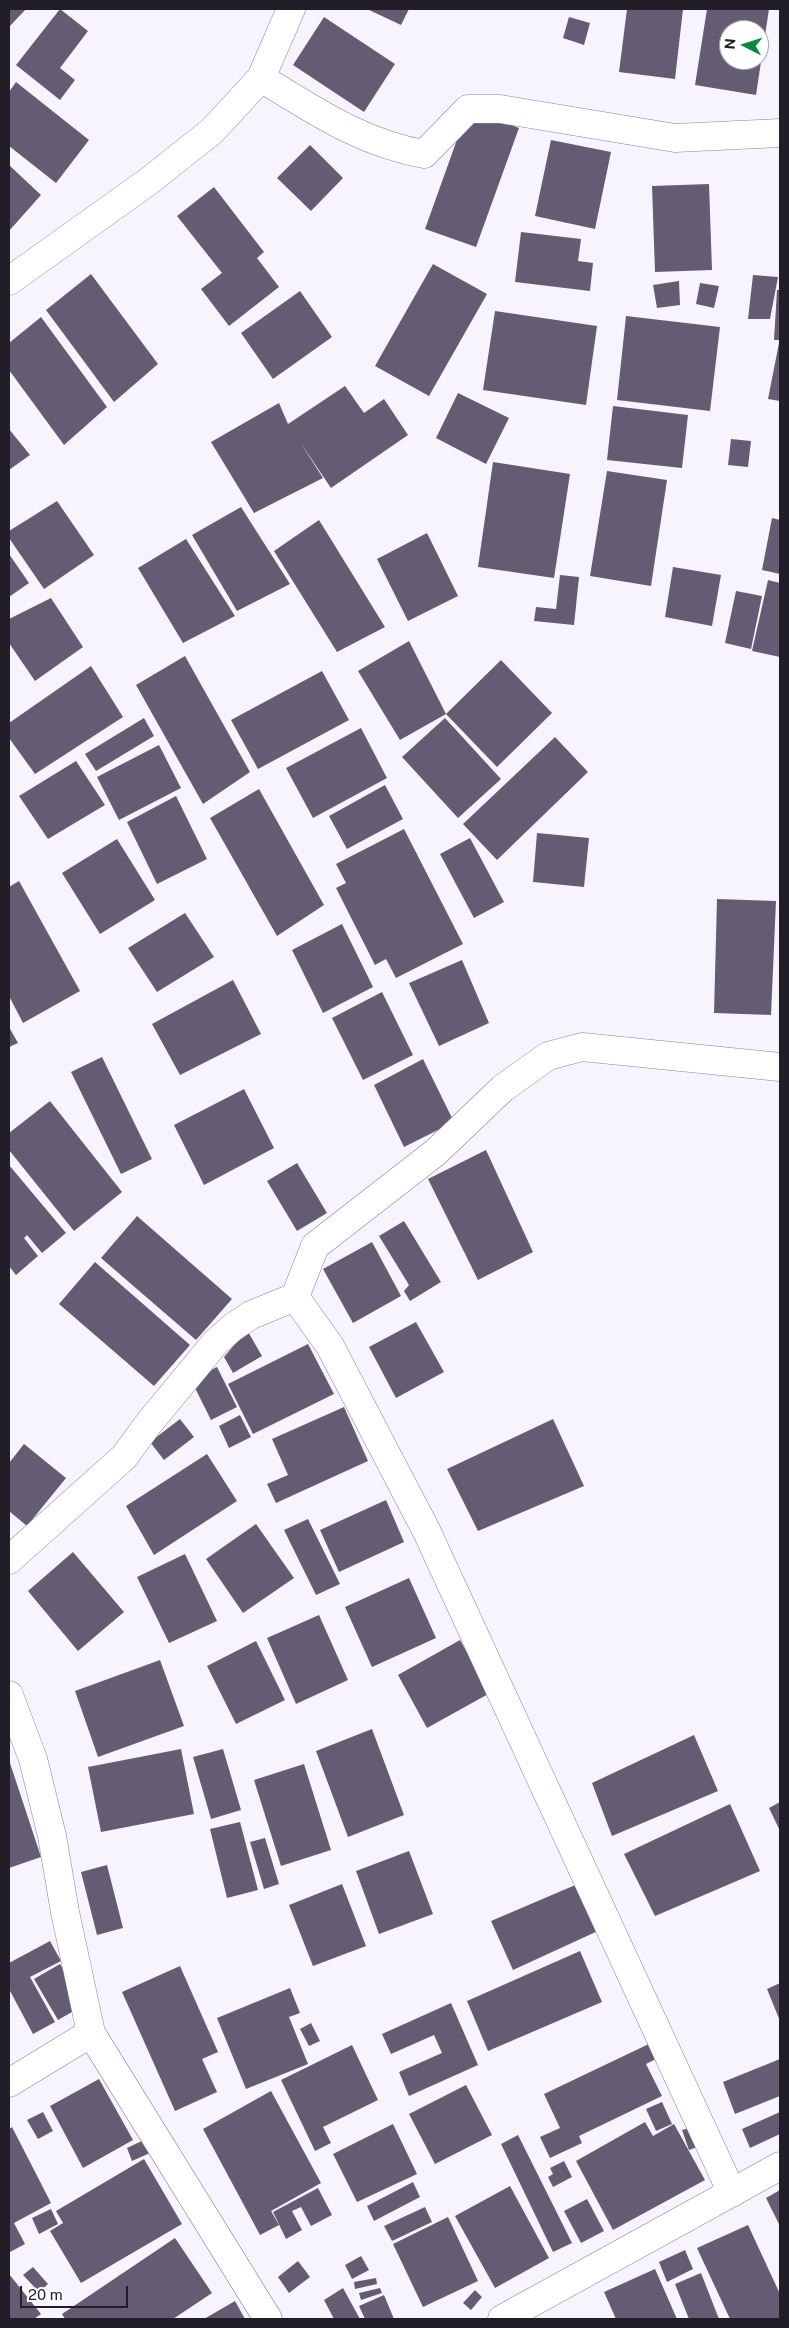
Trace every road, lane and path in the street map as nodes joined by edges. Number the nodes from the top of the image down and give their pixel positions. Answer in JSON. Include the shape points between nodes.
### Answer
{"nodes":[{"id":1,"x":292,"y":9,"type":"edge"},
{"id":2,"x":261,"y":78,"type":"junction"},
{"id":3,"x":780,"y":133,"type":"edge"},
{"id":4,"x":9,"y":281,"type":"edge"},
{"id":5,"x":780,"y":1067,"type":"edge"},
{"id":6,"x":295,"y":1297,"type":"junction"},
{"id":7,"x":9,"y":1560,"type":"edge"},
{"id":8,"x":9,"y":1695,"type":"edge"},
{"id":9,"x":91,"y":2033,"type":"junction"},
{"id":10,"x":9,"y":2083,"type":"edge"},
{"id":11,"x":780,"y":2166,"type":"edge"},
{"id":12,"x":732,"y":2193,"type":"junction"},
{"id":13,"x":268,"y":2319,"type":"edge"},
{"id":14,"x":502,"y":2319,"type":"edge"}],
"edges":[{"from":1,"to":2,"type":"street"},
{"from":2,"to":3,"type":"street","via":[[327,119],[367,138],[395,149],[424,154],[468,109],[500,109],[675,138]]},
{"from":2,"to":4,"type":"street","via":[[212,131],[149,181]]},
{"from":5,"to":6,"type":"street","via":[[582,1047],[548,1056],[503,1088],[436,1152],[315,1246]]},
{"from":6,"to":7,"type":"street","via":[[251,1315],[216,1342],[124,1457]]},
{"from":6,"to":12,"type":"street","via":[[330,1346],[427,1532]]},
{"from":8,"to":9,"type":"street","via":[[33,1759],[52,1836]]},
{"from":9,"to":10,"type":"street"},
{"from":9,"to":13,"type":"street"},
{"from":11,"to":12,"type":"street"},
{"from":12,"to":14,"type":"street"}]}
